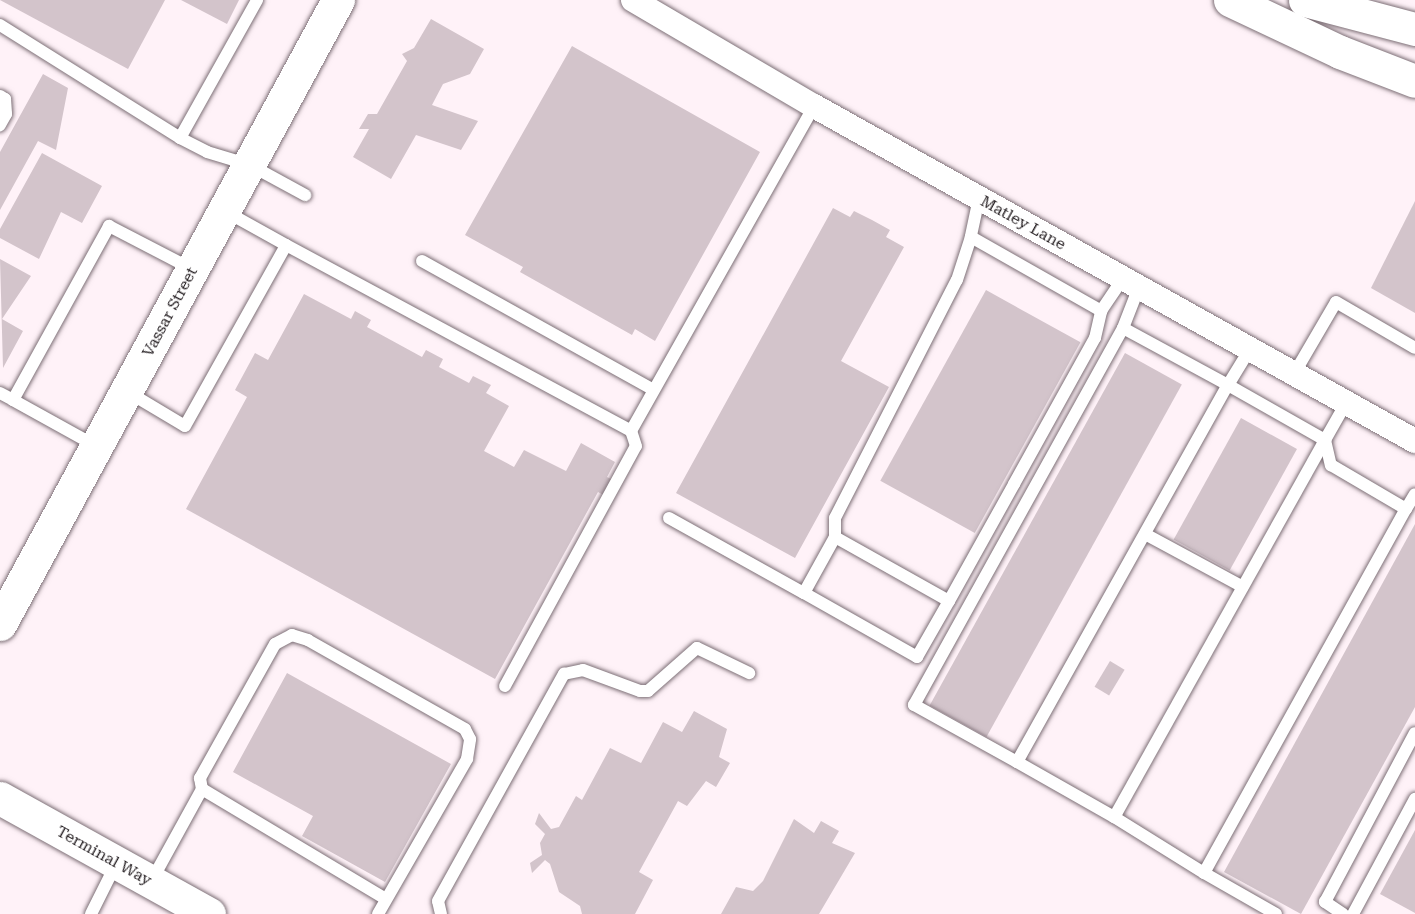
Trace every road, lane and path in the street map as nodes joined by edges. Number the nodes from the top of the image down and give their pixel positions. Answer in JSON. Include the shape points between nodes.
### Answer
{"nodes":[{"id":1,"x":257,"y":0,"type":"edge"},
{"id":2,"x":338,"y":0,"type":"edge"},
{"id":3,"x":633,"y":0,"type":"edge"},
{"id":4,"x":1230,"y":0,"type":"edge"},
{"id":5,"x":1305,"y":0,"type":"edge"},
{"id":6,"x":0,"y":26,"type":"edge"},
{"id":7,"x":1415,"y":29,"type":"edge"},
{"id":8,"x":1415,"y":81,"type":"edge"},
{"id":9,"x":0,"y":96,"type":"edge"},
{"id":10,"x":814,"y":106,"type":"junction"},
{"id":11,"x":0,"y":124,"type":"edge"},
{"id":12,"x":180,"y":138,"type":"junction"},
{"id":13,"x":250,"y":165,"type":"junction"},
{"id":14,"x":305,"y":195,"type":"dead end"},
{"id":15,"x":979,"y":198,"type":"junction"},
{"id":16,"x":225,"y":211,"type":"junction"},
{"id":17,"x":971,"y":237,"type":"junction"},
{"id":18,"x":286,"y":245,"type":"junction"},
{"id":19,"x":422,"y":261,"type":"dead end"},
{"id":20,"x":193,"y":270,"type":"junction"},
{"id":21,"x":1131,"y":283,"type":"junction"},
{"id":22,"x":1101,"y":311,"type":"junction"},
{"id":23,"x":1123,"y":328,"type":"junction"},
{"id":24,"x":1415,"y":348,"type":"edge"},
{"id":25,"x":1250,"y":349,"type":"junction"},
{"id":26,"x":1294,"y":374,"type":"junction"},
{"id":27,"x":1228,"y":385,"type":"junction"},
{"id":28,"x":654,"y":390,"type":"junction"},
{"id":29,"x":127,"y":392,"type":"junction"},
{"id":30,"x":0,"y":393,"type":"edge"},
{"id":31,"x":13,"y":400,"type":"junction"},
{"id":32,"x":1346,"y":403,"type":"junction"},
{"id":33,"x":631,"y":431,"type":"junction"},
{"id":34,"x":1325,"y":440,"type":"junction"},
{"id":35,"x":1415,"y":441,"type":"edge"},
{"id":36,"x":97,"y":447,"type":"junction"},
{"id":37,"x":1415,"y":494,"type":"edge"},
{"id":38,"x":1406,"y":509,"type":"junction"},
{"id":39,"x":669,"y":518,"type":"dead end"},
{"id":40,"x":1145,"y":534,"type":"junction"},
{"id":41,"x":835,"y":537,"type":"junction"},
{"id":42,"x":1243,"y":587,"type":"junction"},
{"id":43,"x":804,"y":593,"type":"junction"},
{"id":44,"x":949,"y":601,"type":"junction"},
{"id":45,"x":0,"y":624,"type":"edge"},
{"id":46,"x":749,"y":673,"type":"dead end"},
{"id":47,"x":505,"y":686,"type":"dead end"},
{"id":48,"x":1415,"y":733,"type":"edge"},
{"id":49,"x":1017,"y":762,"type":"junction"},
{"id":50,"x":201,"y":789,"type":"junction"},
{"id":51,"x":0,"y":798,"type":"edge"},
{"id":52,"x":1415,"y":799,"type":"edge"},
{"id":53,"x":1114,"y":817,"type":"junction"},
{"id":54,"x":117,"y":862,"type":"junction"},
{"id":55,"x":1204,"y":873,"type":"junction"},
{"id":56,"x":151,"y":882,"type":"junction"},
{"id":57,"x":386,"y":898,"type":"junction"},
{"id":58,"x":1325,"y":902,"type":"junction"},
{"id":59,"x":91,"y":914,"type":"edge"},
{"id":60,"x":209,"y":914,"type":"edge"},
{"id":61,"x":378,"y":914,"type":"edge"},
{"id":62,"x":441,"y":914,"type":"edge"},
{"id":63,"x":1276,"y":914,"type":"edge"},
{"id":64,"x":1317,"y":914,"type":"edge"},
{"id":65,"x":1343,"y":914,"type":"edge"},
{"id":66,"x":1353,"y":914,"type":"edge"}],
"edges":[{"from":1,"to":12,"type":"lane"},
{"from":2,"to":13,"type":"main road","name":"Vassar Street"},
{"from":3,"to":10,"type":"street","name":"Matley Lane"},
{"from":4,"to":8,"type":"main road","via":[[1340,52]]},
{"from":5,"to":7,"type":"main road"},
{"from":6,"to":12,"type":"lane"},
{"from":9,"to":11,"type":"lane","via":[[5,99],[6,114]]},
{"from":10,"to":15,"type":"street","name":"Matley Lane"},
{"from":10,"to":28,"type":"lane"},
{"from":12,"to":13,"type":"lane","via":[[207,152]]},
{"from":13,"to":14,"type":"lane"},
{"from":13,"to":16,"type":"main road","name":"Vassar Street"},
{"from":15,"to":17,"type":"lane"},
{"from":15,"to":21,"type":"street","name":"Matley Lane"},
{"from":16,"to":18,"type":"lane"},
{"from":16,"to":20,"type":"main road","name":"Vassar Street"},
{"from":17,"to":22,"type":"lane"},
{"from":17,"to":41,"type":"lane","via":[[957,280],[835,518]]},
{"from":18,"to":29,"type":"lane","via":[[185,426]]},
{"from":18,"to":33,"type":"lane"},
{"from":19,"to":28,"type":"lane"},
{"from":20,"to":29,"type":"main road","name":"Vassar Street"},
{"from":20,"to":31,"type":"lane","via":[[109,226]]},
{"from":21,"to":22,"type":"lane"},
{"from":21,"to":23,"type":"lane"},
{"from":21,"to":25,"type":"street","name":"Matley Lane"},
{"from":22,"to":44,"type":"lane","via":[[1095,338]]},
{"from":23,"to":27,"type":"lane"},
{"from":23,"to":49,"type":"lane","via":[[914,705]]},
{"from":24,"to":26,"type":"lane","via":[[1336,302]]},
{"from":25,"to":26,"type":"street","name":"Matley Lane"},
{"from":25,"to":27,"type":"lane"},
{"from":26,"to":32,"type":"street","name":"Matley Lane"},
{"from":27,"to":34,"type":"lane"},
{"from":27,"to":40,"type":"lane"},
{"from":28,"to":33,"type":"lane"},
{"from":29,"to":36,"type":"main road","name":"Vassar Street"},
{"from":30,"to":31,"type":"lane"},
{"from":31,"to":36,"type":"lane"},
{"from":32,"to":34,"type":"lane"},
{"from":32,"to":35,"type":"street","name":"Matley Lane"},
{"from":33,"to":47,"type":"lane","via":[[636,446]]},
{"from":34,"to":38,"type":"lane","via":[[1331,465]]},
{"from":34,"to":42,"type":"lane"},
{"from":36,"to":45,"type":"main road","name":"Vassar Street"},
{"from":37,"to":38,"type":"lane"},
{"from":38,"to":55,"type":"lane"},
{"from":39,"to":43,"type":"lane"},
{"from":40,"to":42,"type":"lane"},
{"from":40,"to":49,"type":"lane"},
{"from":41,"to":43,"type":"lane"},
{"from":41,"to":44,"type":"lane"},
{"from":42,"to":53,"type":"lane"},
{"from":43,"to":44,"type":"lane","via":[[917,657]]},
{"from":46,"to":62,"type":"lane","via":[[697,648],[648,690],[640,691],[583,670],[564,674],[438,901]]},
{"from":48,"to":58,"type":"lane"},
{"from":49,"to":53,"type":"lane"},
{"from":50,"to":56,"type":"lane"},
{"from":50,"to":57,"type":"lane"},
{"from":50,"to":57,"type":"lane","via":[[200,778],[275,644],[292,635],[308,640],[465,729],[470,739],[467,759]]},
{"from":51,"to":54,"type":"main road","name":"Terminal Way"},
{"from":52,"to":66,"type":"lane"},
{"from":53,"to":55,"type":"lane"},
{"from":54,"to":56,"type":"main road","name":"Terminal Way"},
{"from":54,"to":59,"type":"lane"},
{"from":55,"to":63,"type":"lane"},
{"from":56,"to":60,"type":"main road","name":"Terminal Way"},
{"from":57,"to":61,"type":"lane"},
{"from":58,"to":64,"type":"lane"},
{"from":58,"to":65,"type":"lane"}]}
